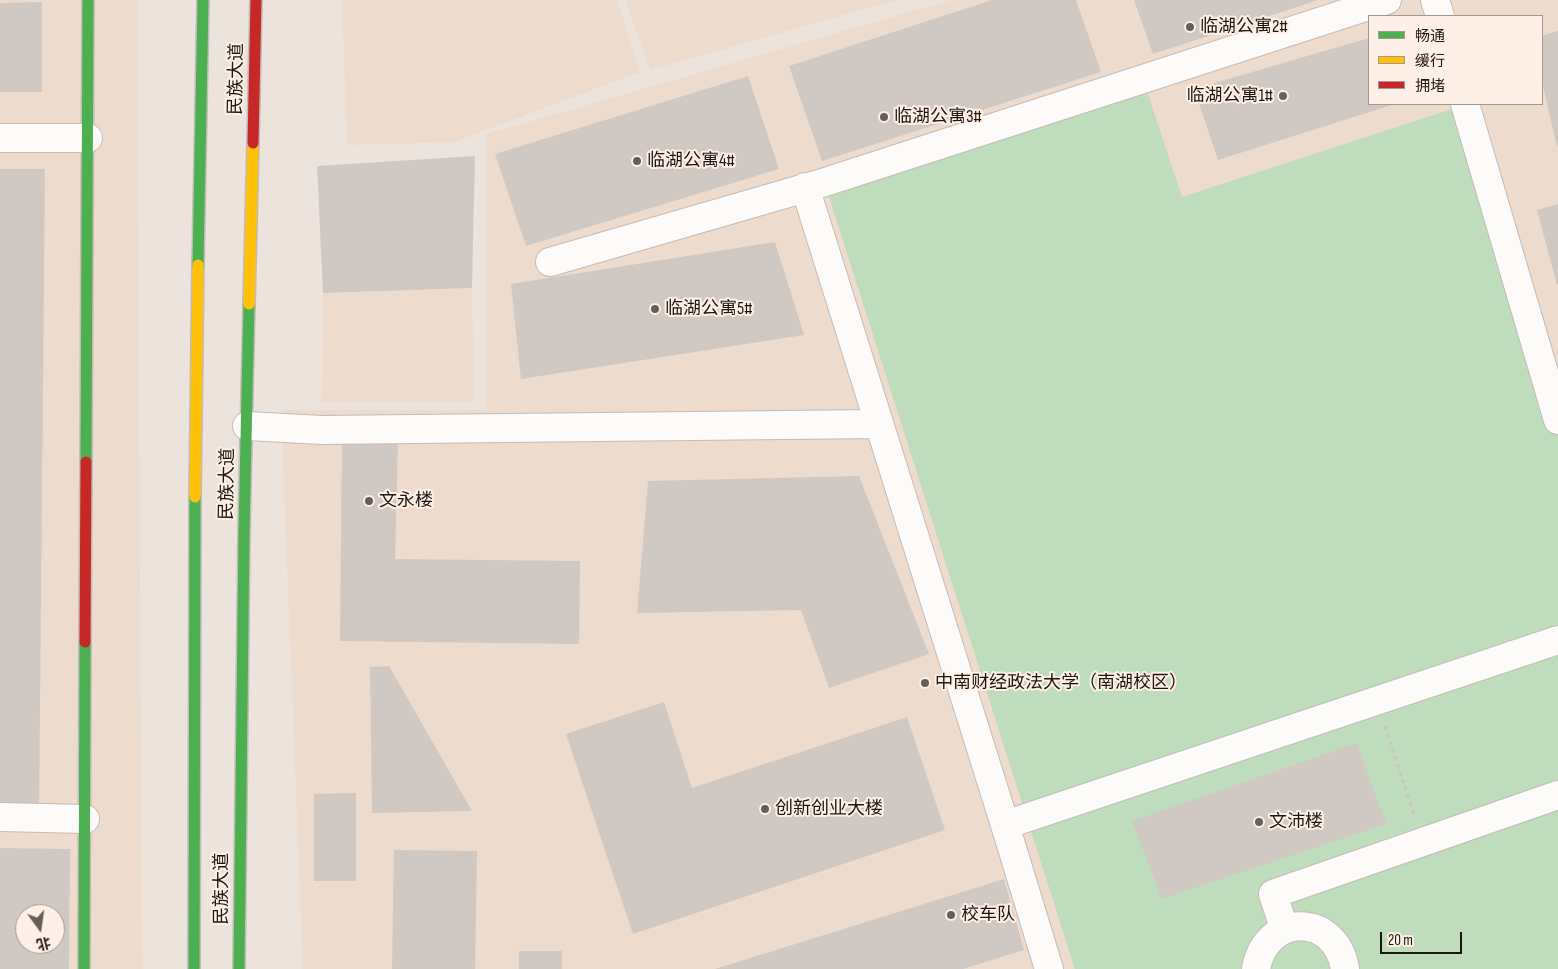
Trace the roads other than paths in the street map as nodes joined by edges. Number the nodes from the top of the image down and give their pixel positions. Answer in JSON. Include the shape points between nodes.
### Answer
{"nodes":[{"id":1,"x":88,"y":0,"type":"edge"},
{"id":2,"x":203,"y":0,"type":"edge"},
{"id":3,"x":256,"y":0,"type":"edge"},
{"id":4,"x":1386,"y":0,"type":"edge"},
{"id":5,"x":1435,"y":0,"type":"edge"},
{"id":6,"x":1440,"y":15,"type":"edge"},
{"id":7,"x":1465,"y":105,"type":"edge"},
{"id":8,"x":0,"y":138,"type":"edge"},
{"id":9,"x":88,"y":138,"type":"junction"},
{"id":10,"x":805,"y":187,"type":"junction"},
{"id":11,"x":550,"y":262,"type":"dead end"},
{"id":12,"x":1558,"y":420,"type":"edge"},
{"id":13,"x":878,"y":424,"type":"junction"},
{"id":14,"x":247,"y":426,"type":"junction"},
{"id":15,"x":1558,"y":640,"type":"edge"},
{"id":16,"x":1558,"y":795,"type":"edge"},
{"id":17,"x":0,"y":817,"type":"edge"},
{"id":18,"x":85,"y":819,"type":"junction"},
{"id":19,"x":1005,"y":825,"type":"junction"},
{"id":20,"x":1284,"y":928,"type":"junction"},
{"id":21,"x":84,"y":969,"type":"edge"},
{"id":22,"x":194,"y":969,"type":"edge"},
{"id":23,"x":239,"y":969,"type":"edge"},
{"id":24,"x":1049,"y":969,"type":"edge"},
{"id":25,"x":1256,"y":969,"type":"edge"},
{"id":26,"x":1345,"y":969,"type":"edge"}],
"edges":[{"from":1,"to":9,"type":"main road"},
{"from":2,"to":22,"type":"main road","name":"民族大道","via":[[194,538]]},
{"from":3,"to":14,"type":"main road","name":"民族大道"},
{"from":4,"to":10,"type":"street"},
{"from":5,"to":6,"type":"street"},
{"from":7,"to":12,"type":"street"},
{"from":8,"to":9,"type":"street"},
{"from":9,"to":18,"type":"main road"},
{"from":10,"to":11,"type":"street"},
{"from":10,"to":13,"type":"street"},
{"from":13,"to":14,"type":"street","via":[[322,430]]},
{"from":13,"to":19,"type":"street"},
{"from":14,"to":23,"type":"main road","name":"民族大道"},
{"from":15,"to":19,"type":"street"},
{"from":16,"to":20,"type":"street","via":[[1273,894]]},
{"from":17,"to":18,"type":"street"},
{"from":18,"to":21,"type":"main road"},
{"from":19,"to":24,"type":"street"},
{"from":20,"to":25,"type":"street","via":[[1267,941],[1259,954]]},
{"from":20,"to":26,"type":"street","via":[[1308,927],[1323,932],[1338,947]]}]}
